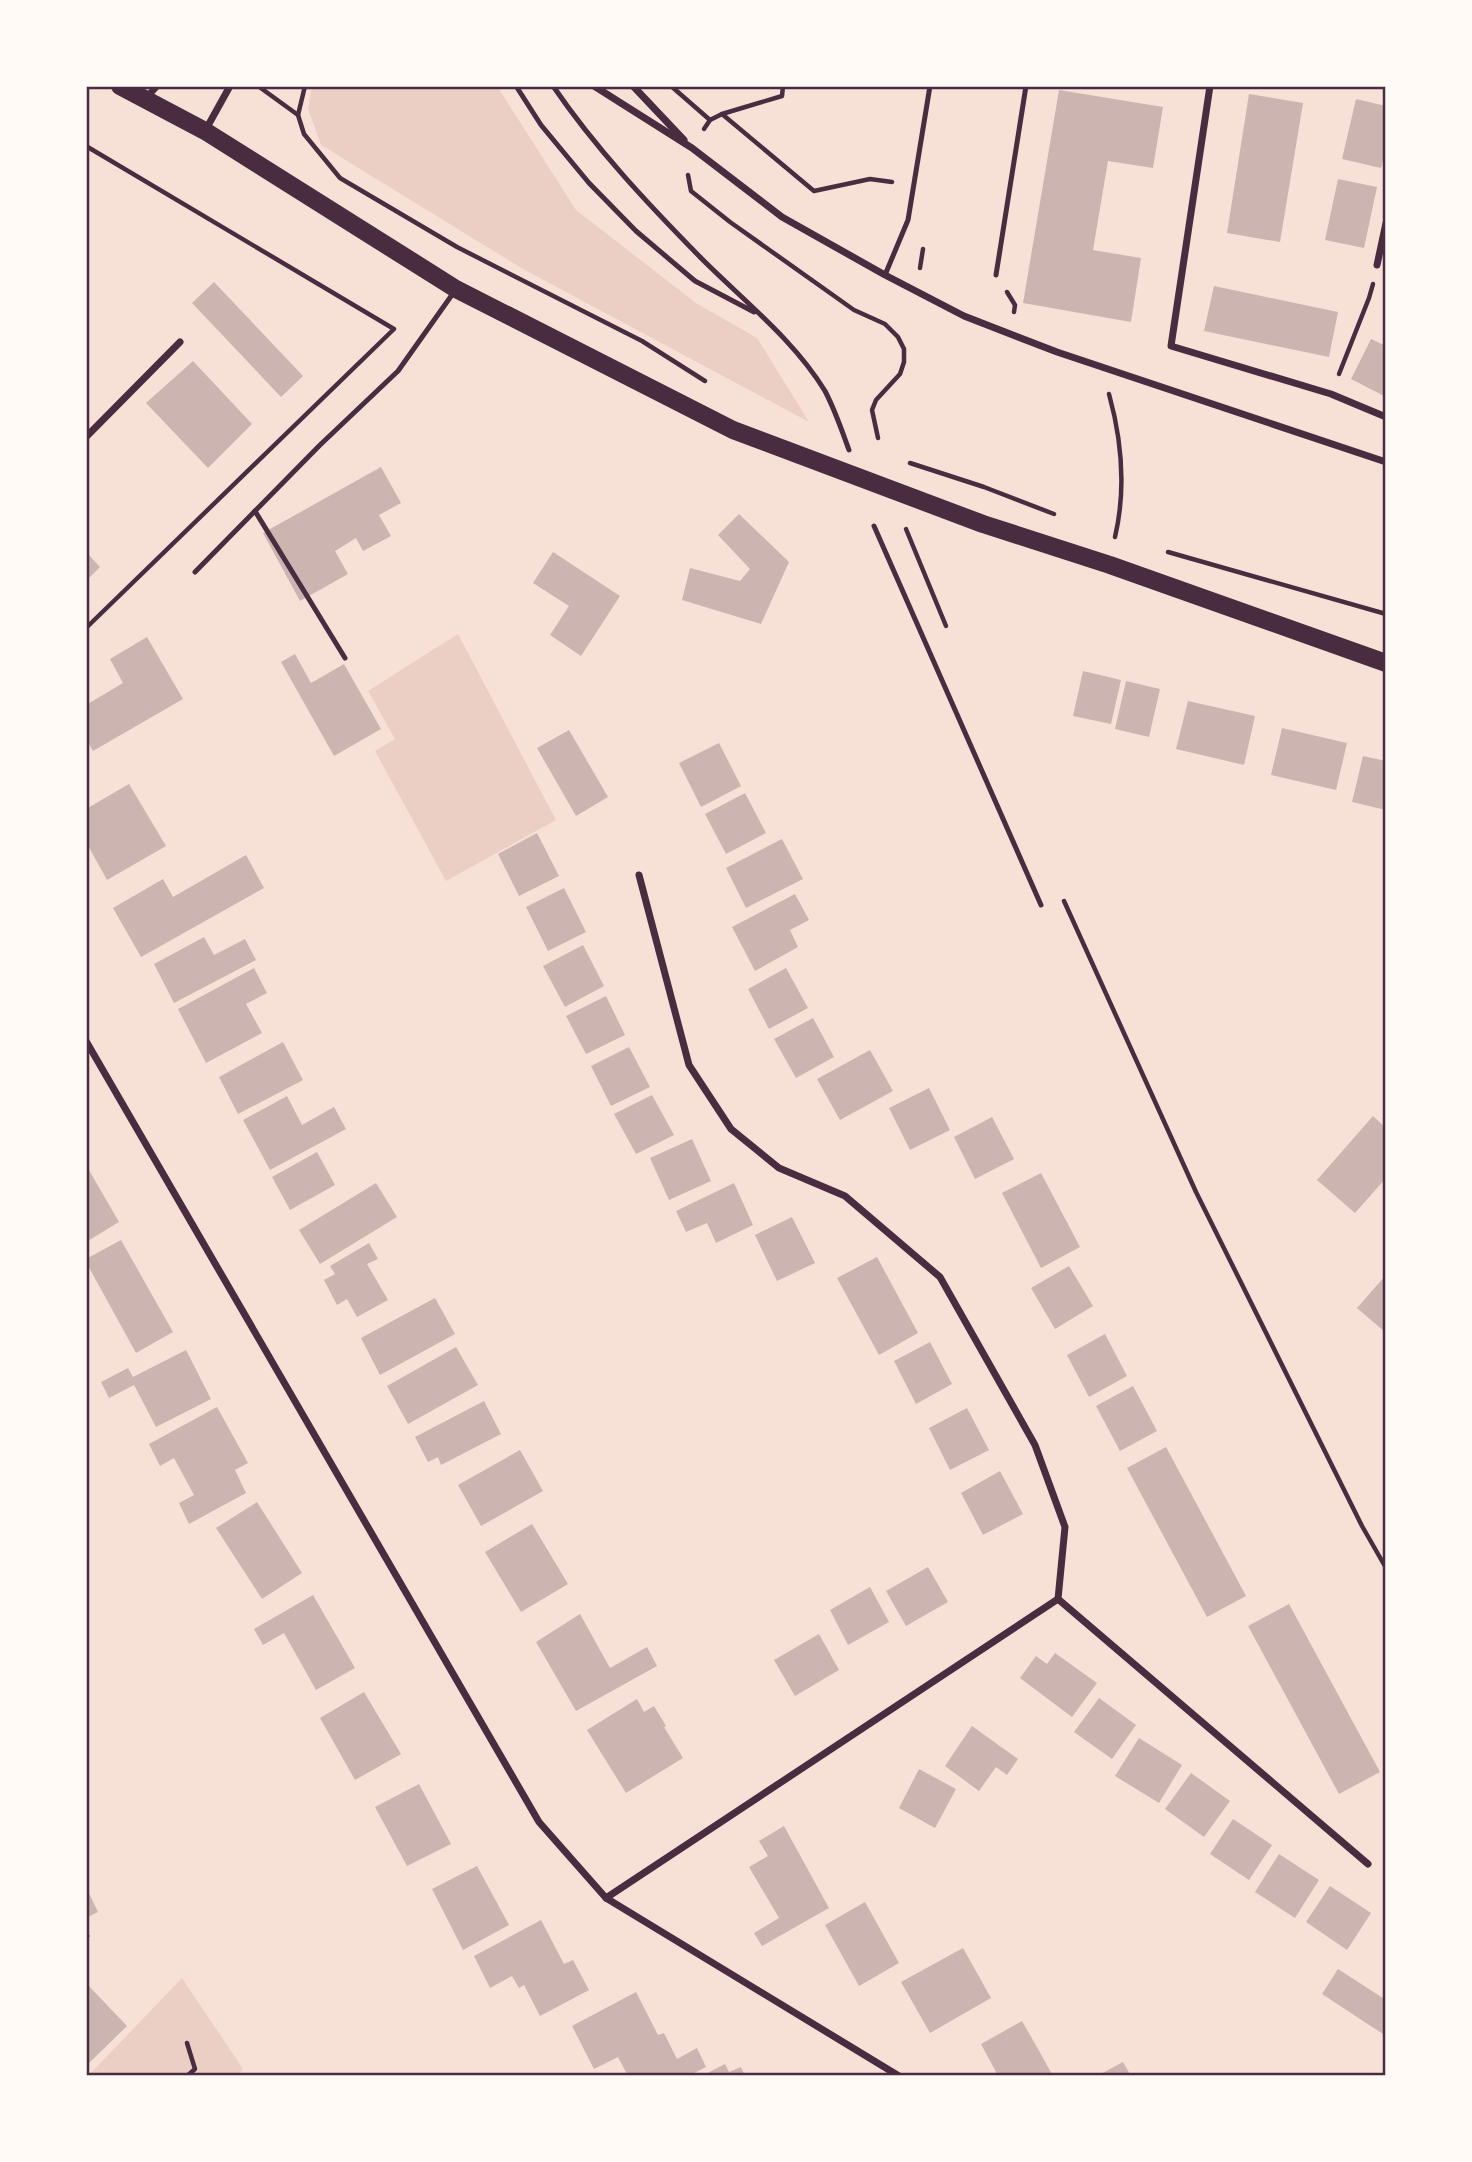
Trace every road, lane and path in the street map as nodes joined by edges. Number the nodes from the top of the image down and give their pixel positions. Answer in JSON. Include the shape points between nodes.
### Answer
{"nodes":[{"id":1,"x":120,"y":86,"type":"edge"},
{"id":2,"x":230,"y":86,"type":"edge"},
{"id":3,"x":258,"y":86,"type":"edge"},
{"id":4,"x":305,"y":86,"type":"edge"},
{"id":5,"x":516,"y":86,"type":"edge"},
{"id":6,"x":553,"y":86,"type":"edge"},
{"id":7,"x":594,"y":86,"type":"edge"},
{"id":8,"x":633,"y":86,"type":"edge"},
{"id":9,"x":671,"y":86,"type":"edge"},
{"id":10,"x":783,"y":86,"type":"edge"},
{"id":11,"x":930,"y":86,"type":"edge"},
{"id":12,"x":1026,"y":86,"type":"edge"},
{"id":13,"x":1210,"y":86,"type":"edge"},
{"id":14,"x":151,"y":93,"type":"edge"},
{"id":15,"x":722,"y":114,"type":"junction"},
{"id":16,"x":298,"y":115,"type":"junction"},
{"id":17,"x":205,"y":131,"type":"junction"},
{"id":18,"x":86,"y":146,"type":"edge"},
{"id":19,"x":692,"y":148,"type":"junction"},
{"id":20,"x":914,"y":186,"type":"junction"},
{"id":21,"x":1386,"y":223,"type":"edge"},
{"id":22,"x":1377,"y":265,"type":"joint"},
{"id":23,"x":885,"y":275,"type":"junction"},
{"id":24,"x":996,"y":275,"type":"dead end"},
{"id":25,"x":456,"y":289,"type":"junction"},
{"id":26,"x":760,"y":315,"type":"junction"},
{"id":27,"x":180,"y":342,"type":"dead end"},
{"id":28,"x":709,"y":384,"type":"dead end"},
{"id":29,"x":1331,"y":394,"type":"junction"},
{"id":30,"x":1386,"y":417,"type":"edge"},
{"id":31,"x":86,"y":437,"type":"edge"},
{"id":32,"x":878,"y":438,"type":"dead end"},
{"id":33,"x":849,"y":450,"type":"dead end"},
{"id":34,"x":1386,"y":463,"type":"edge"},
{"id":35,"x":984,"y":487,"type":"dead end"},
{"id":36,"x":256,"y":511,"type":"junction"},
{"id":37,"x":1062,"y":517,"type":"dead end"},
{"id":38,"x":874,"y":526,"type":"dead end"},
{"id":39,"x":1115,"y":537,"type":"dead end"},
{"id":40,"x":1128,"y":541,"type":"dead end"},
{"id":41,"x":1166,"y":552,"type":"dead end"},
{"id":42,"x":195,"y":572,"type":"dead end"},
{"id":43,"x":1386,"y":614,"type":"edge"},
{"id":44,"x":86,"y":628,"type":"edge"},
{"id":45,"x":345,"y":658,"type":"dead end"},
{"id":46,"x":1386,"y":663,"type":"edge"},
{"id":47,"x":639,"y":875,"type":"dead end"},
{"id":48,"x":1060,"y":894,"type":"dead end"},
{"id":49,"x":1041,"y":905,"type":"dead end"},
{"id":50,"x":86,"y":1041,"type":"edge"},
{"id":51,"x":1386,"y":1568,"type":"edge"},
{"id":52,"x":1058,"y":1599,"type":"junction"},
{"id":53,"x":1368,"y":1864,"type":"dead end"},
{"id":54,"x":606,"y":1898,"type":"junction"},
{"id":55,"x":187,"y":2043,"type":"dead end"},
{"id":56,"x":187,"y":2076,"type":"edge"},
{"id":57,"x":900,"y":2076,"type":"edge"}],
"edges":[{"from":1,"to":14,"type":"main road"},
{"from":2,"to":17,"type":"street"},
{"from":3,"to":16,"type":"path"},
{"from":4,"to":16,"type":"path"},
{"from":5,"to":26,"type":"lane","via":[[549,135],[636,231],[695,281]]},
{"from":6,"to":26,"type":"lane","via":[[636,191]]},
{"from":7,"to":19,"type":"street"},
{"from":8,"to":19,"type":"street"},
{"from":9,"to":15,"type":"path","via":[[710,120]]},
{"from":10,"to":15,"type":"path","via":[[782,96]]},
{"from":11,"to":20,"type":"lane"},
{"from":12,"to":24,"type":"lane"},
{"from":13,"to":29,"type":"street","via":[[1171,346]]},
{"from":14,"to":17,"type":"main road"},
{"from":15,"to":20,"type":"path","via":[[814,191],[870,179]]},
{"from":16,"to":28,"type":"path","via":[[304,134],[340,178],[457,247],[642,341]]},
{"from":17,"to":25,"type":"main road"},
{"from":18,"to":44,"type":"path","via":[[394,329]]},
{"from":19,"to":23,"type":"street","via":[[782,216]]},
{"from":19,"to":32,"type":"path","via":[[691,191],[898,337],[904,349],[900,374],[872,410]]},
{"from":20,"to":23,"type":"lane","via":[[908,220]]},
{"from":21,"to":22,"type":"street"},
{"from":22,"to":29,"type":"path","via":[[1369,298]]},
{"from":23,"to":34,"type":"street","via":[[964,316],[1057,352]]},
{"from":25,"to":36,"type":"lane","via":[[398,371]]},
{"from":25,"to":46,"type":"main road","via":[[733,430],[983,524]]},
{"from":26,"to":33,"type":"lane","via":[[825,391]]},
{"from":27,"to":31,"type":"street"},
{"from":29,"to":30,"type":"street"},
{"from":35,"to":37,"type":"path"},
{"from":36,"to":42,"type":"lane"},
{"from":36,"to":45,"type":"lane"},
{"from":38,"to":49,"type":"lane"},
{"from":39,"to":40,"type":"path"},
{"from":41,"to":43,"type":"path"},
{"from":47,"to":52,"type":"street","via":[[689,1065],[730,1129],[779,1168],[845,1196],[940,1277],[1035,1445],[1065,1527]]},
{"from":48,"to":51,"type":"path","via":[[1196,1192]]},
{"from":50,"to":54,"type":"street","via":[[539,1822]]},
{"from":52,"to":53,"type":"street"},
{"from":52,"to":54,"type":"street"},
{"from":54,"to":57,"type":"street"},
{"from":55,"to":56,"type":"path","via":[[195,2068]]}]}
